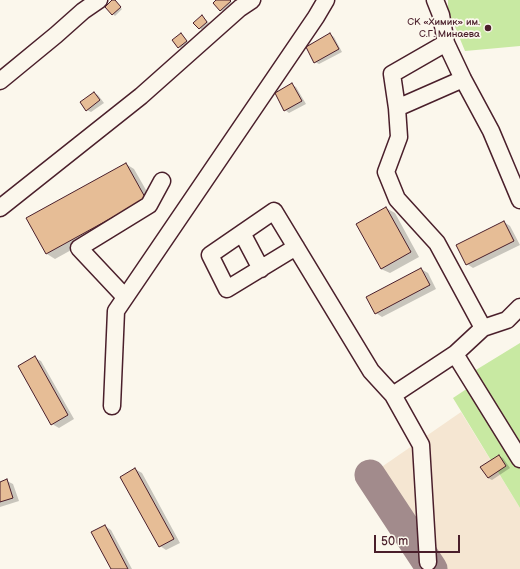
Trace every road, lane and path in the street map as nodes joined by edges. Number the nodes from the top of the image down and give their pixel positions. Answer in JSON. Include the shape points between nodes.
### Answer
{"nodes":[{"id":1,"x":98,"y":0,"type":"edge"},
{"id":2,"x":252,"y":0,"type":"edge"},
{"id":3,"x":326,"y":0,"type":"edge"},
{"id":4,"x":438,"y":7,"type":"edge"},
{"id":5,"x":446,"y":43,"type":"junction"},
{"id":6,"x":463,"y":79,"type":"junction"},
{"id":7,"x":0,"y":81,"type":"edge"},
{"id":8,"x":397,"y":108,"type":"junction"},
{"id":9,"x":162,"y":181,"type":"dead end"},
{"id":10,"x":520,"y":200,"type":"edge"},
{"id":11,"x":0,"y":208,"type":"edge"},
{"id":12,"x":242,"y":233,"type":"junction"},
{"id":13,"x":296,"y":247,"type":"junction"},
{"id":14,"x":261,"y":269,"type":"junction"},
{"id":15,"x":125,"y":297,"type":"junction"},
{"id":16,"x":520,"y":307,"type":"edge"},
{"id":17,"x":483,"y":328,"type":"junction"},
{"id":18,"x":455,"y":354,"type":"junction"},
{"id":19,"x":393,"y":395,"type":"junction"},
{"id":20,"x":112,"y":406,"type":"dead end"},
{"id":21,"x":520,"y":459,"type":"edge"},
{"id":22,"x":428,"y":562,"type":"dead end"}],
"edges":[{"from":1,"to":7,"type":"street"},
{"from":2,"to":11,"type":"street","via":[[142,96]]},
{"from":3,"to":15,"type":"street"},
{"from":4,"to":5,"type":"street"},
{"from":5,"to":6,"type":"street"},
{"from":5,"to":8,"type":"street","via":[[392,74]]},
{"from":6,"to":8,"type":"street"},
{"from":6,"to":10,"type":"street","via":[[491,131]]},
{"from":8,"to":17,"type":"street","via":[[399,137],[386,172],[397,199],[437,243]]},
{"from":9,"to":15,"type":"street","via":[[149,205],[79,248]]},
{"from":12,"to":13,"type":"street","via":[[274,211]]},
{"from":12,"to":14,"type":"street"},
{"from":12,"to":14,"type":"street","via":[[210,255],[227,289]]},
{"from":13,"to":14,"type":"street"},
{"from":13,"to":19,"type":"street","via":[[371,371]]},
{"from":15,"to":20,"type":"street","via":[[116,311]]},
{"from":16,"to":17,"type":"street","via":[[507,320]]},
{"from":17,"to":18,"type":"street"},
{"from":18,"to":19,"type":"street"},
{"from":18,"to":21,"type":"street"},
{"from":19,"to":22,"type":"street","via":[[421,445]]}]}
